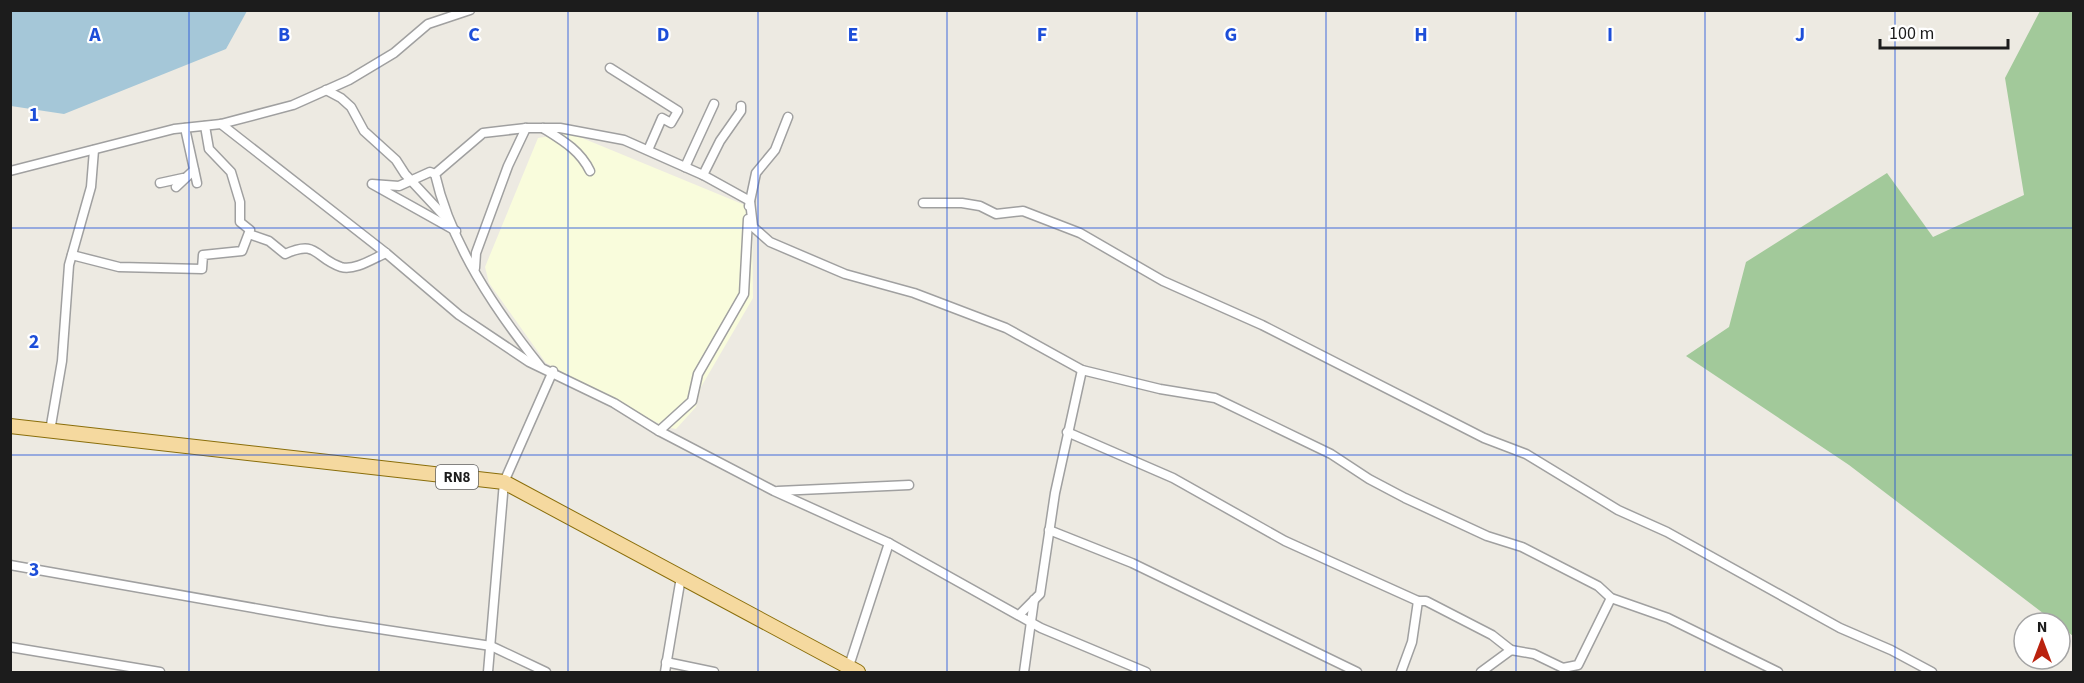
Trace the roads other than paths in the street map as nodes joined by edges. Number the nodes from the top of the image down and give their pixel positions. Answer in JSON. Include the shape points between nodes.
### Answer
{"nodes":[{"id":1,"x":470,"y":10,"type":"edge"},
{"id":2,"x":610,"y":68,"type":"dead end"},
{"id":3,"x":326,"y":90,"type":"junction"},
{"id":4,"x":714,"y":104,"type":"dead end"},
{"id":5,"x":741,"y":106,"type":"dead end"},
{"id":6,"x":788,"y":117,"type":"dead end"},
{"id":7,"x":221,"y":124,"type":"junction"},
{"id":8,"x":206,"y":126,"type":"junction"},
{"id":9,"x":185,"y":128,"type":"junction"},
{"id":10,"x":526,"y":128,"type":"junction"},
{"id":11,"x":543,"y":128,"type":"junction"},
{"id":12,"x":94,"y":150,"type":"junction"},
{"id":13,"x":648,"y":150,"type":"junction"},
{"id":14,"x":685,"y":167,"type":"junction"},
{"id":15,"x":194,"y":170,"type":"junction"},
{"id":16,"x":10,"y":171,"type":"edge"},
{"id":17,"x":590,"y":171,"type":"dead end"},
{"id":18,"x":435,"y":174,"type":"junction"},
{"id":19,"x":703,"y":175,"type":"junction"},
{"id":20,"x":184,"y":178,"type":"junction"},
{"id":21,"x":411,"y":181,"type":"junction"},
{"id":22,"x":160,"y":183,"type":"dead end"},
{"id":23,"x":197,"y":183,"type":"dead end"},
{"id":24,"x":176,"y":187,"type":"dead end"},
{"id":25,"x":750,"y":201,"type":"junction"},
{"id":26,"x":923,"y":203,"type":"dead end"},
{"id":27,"x":454,"y":228,"type":"junction"},
{"id":28,"x":249,"y":234,"type":"junction"},
{"id":29,"x":387,"y":253,"type":"junction"},
{"id":30,"x":72,"y":255,"type":"junction"},
{"id":31,"x":474,"y":269,"type":"junction"},
{"id":32,"x":540,"y":366,"type":"junction"},
{"id":33,"x":1082,"y":370,"type":"junction"},
{"id":34,"x":553,"y":371,"type":"junction"},
{"id":35,"x":10,"y":426,"type":"edge"},
{"id":36,"x":50,"y":431,"type":"junction"},
{"id":37,"x":659,"y":431,"type":"junction"},
{"id":38,"x":1067,"y":432,"type":"junction"},
{"id":39,"x":504,"y":482,"type":"junction"},
{"id":40,"x":909,"y":485,"type":"dead end"},
{"id":41,"x":774,"y":491,"type":"junction"},
{"id":42,"x":1049,"y":530,"type":"junction"},
{"id":43,"x":889,"y":543,"type":"junction"},
{"id":44,"x":10,"y":565,"type":"edge"},
{"id":45,"x":681,"y":578,"type":"junction"},
{"id":46,"x":1611,"y":598,"type":"junction"},
{"id":47,"x":1034,"y":600,"type":"junction"},
{"id":48,"x":1418,"y":601,"type":"junction"},
{"id":49,"x":1020,"y":615,"type":"junction"},
{"id":50,"x":1032,"y":623,"type":"junction"},
{"id":51,"x":491,"y":646,"type":"junction"},
{"id":52,"x":10,"y":647,"type":"edge"},
{"id":53,"x":1510,"y":650,"type":"junction"},
{"id":54,"x":666,"y":662,"type":"junction"},
{"id":55,"x":1563,"y":668,"type":"junction"},
{"id":56,"x":851,"y":671,"type":"edge"},
{"id":57,"x":160,"y":672,"type":"edge"},
{"id":58,"x":488,"y":672,"type":"edge"},
{"id":59,"x":546,"y":672,"type":"edge"},
{"id":60,"x":665,"y":672,"type":"edge"},
{"id":61,"x":714,"y":672,"type":"edge"},
{"id":62,"x":1024,"y":672,"type":"edge"},
{"id":63,"x":1146,"y":672,"type":"edge"},
{"id":64,"x":1357,"y":672,"type":"edge"},
{"id":65,"x":1401,"y":672,"type":"edge"},
{"id":66,"x":1481,"y":672,"type":"edge"},
{"id":67,"x":1572,"y":672,"type":"edge"},
{"id":68,"x":1778,"y":672,"type":"edge"},
{"id":69,"x":1932,"y":672,"type":"edge"}],
"edges":[{"from":1,"to":3,"type":"street","via":[[428,24],[394,53]]},
{"from":2,"to":13,"type":"street","via":[[678,111],[671,123],[662,118]]},
{"from":3,"to":7,"type":"street","via":[[292,105]]},
{"from":3,"to":21,"type":"street","via":[[351,107],[364,131],[396,160]]},
{"from":4,"to":14,"type":"street"},
{"from":5,"to":19,"type":"street"},
{"from":6,"to":25,"type":"street","via":[[775,150],[756,173]]},
{"from":7,"to":8,"type":"street"},
{"from":7,"to":29,"type":"street"},
{"from":8,"to":9,"type":"street"},
{"from":8,"to":28,"type":"street","via":[[209,149],[231,172],[240,202],[240,222],[250,230]]},
{"from":9,"to":12,"type":"street"},
{"from":9,"to":15,"type":"street"},
{"from":10,"to":11,"type":"street"},
{"from":10,"to":18,"type":"street","via":[[483,133]]},
{"from":10,"to":31,"type":"street","via":[[508,166],[476,253]]},
{"from":11,"to":13,"type":"street","via":[[609,137]]},
{"from":11,"to":17,"type":"street","via":[[574,149]]},
{"from":12,"to":16,"type":"street"},
{"from":12,"to":30,"type":"street","via":[[91,187]]},
{"from":13,"to":14,"type":"street"},
{"from":14,"to":19,"type":"street"},
{"from":15,"to":20,"type":"street"},
{"from":15,"to":23,"type":"street"},
{"from":18,"to":21,"type":"street","via":[[430,172]]},
{"from":18,"to":27,"type":"street"},
{"from":19,"to":25,"type":"street"},
{"from":20,"to":22,"type":"street"},
{"from":20,"to":24,"type":"street"},
{"from":21,"to":27,"type":"street"},
{"from":21,"to":27,"type":"street","via":[[399,186],[372,184]]},
{"from":25,"to":33,"type":"street","via":[[753,227],[770,243],[845,274],[914,293],[1006,328]]},
{"from":25,"to":37,"type":"street","via":[[744,294],[698,374],[692,401]]},
{"from":26,"to":69,"type":"street","via":[[971,204],[996,214],[1023,211],[1080,233],[1171,285],[1262,325],[1484,438],[1527,454],[1602,501],[1667,532],[1840,628]]},
{"from":27,"to":31,"type":"street"},
{"from":28,"to":29,"type":"street","via":[[269,241],[285,254],[310,247],[342,267],[357,266]]},
{"from":28,"to":30,"type":"street","via":[[242,251],[203,255],[202,269],[119,267]]},
{"from":29,"to":32,"type":"street","via":[[459,315]]},
{"from":30,"to":36,"type":"street","via":[[62,361]]},
{"from":31,"to":32,"type":"street","via":[[509,328]]},
{"from":32,"to":34,"type":"street"},
{"from":33,"to":38,"type":"street"},
{"from":33,"to":46,"type":"street","via":[[1215,398],[1331,454],[1405,498],[1572,572]]},
{"from":34,"to":37,"type":"street"},
{"from":34,"to":39,"type":"street"},
{"from":35,"to":36,"type":"main road","number":"RN8"},
{"from":36,"to":39,"type":"main road","number":"RN8"},
{"from":37,"to":41,"type":"street"},
{"from":38,"to":42,"type":"street"},
{"from":38,"to":48,"type":"street","via":[[1173,478],[1285,541]]},
{"from":39,"to":45,"type":"main road","number":"RN8"},
{"from":39,"to":51,"type":"street"},
{"from":40,"to":41,"type":"street"},
{"from":41,"to":43,"type":"street"},
{"from":42,"to":47,"type":"street","via":[[1040,594]]},
{"from":42,"to":64,"type":"street","via":[[1132,563]]},
{"from":43,"to":49,"type":"street"},
{"from":43,"to":56,"type":"street"},
{"from":44,"to":51,"type":"street"},
{"from":45,"to":54,"type":"street"},
{"from":45,"to":56,"type":"main road","number":"RN8"},
{"from":46,"to":55,"type":"street","via":[[1578,665]]},
{"from":46,"to":68,"type":"street","via":[[1668,618]]},
{"from":47,"to":49,"type":"street"},
{"from":47,"to":50,"type":"street"},
{"from":48,"to":53,"type":"street","via":[[1426,601],[1492,635]]},
{"from":48,"to":65,"type":"street","via":[[1412,642]]},
{"from":49,"to":50,"type":"street"},
{"from":50,"to":62,"type":"street"},
{"from":50,"to":63,"type":"street"},
{"from":51,"to":58,"type":"street"},
{"from":51,"to":59,"type":"street"},
{"from":52,"to":57,"type":"street"},
{"from":53,"to":55,"type":"street","via":[[1534,654]]},
{"from":53,"to":66,"type":"street"},
{"from":54,"to":60,"type":"street"},
{"from":54,"to":61,"type":"street"},
{"from":55,"to":67,"type":"street"}]}
